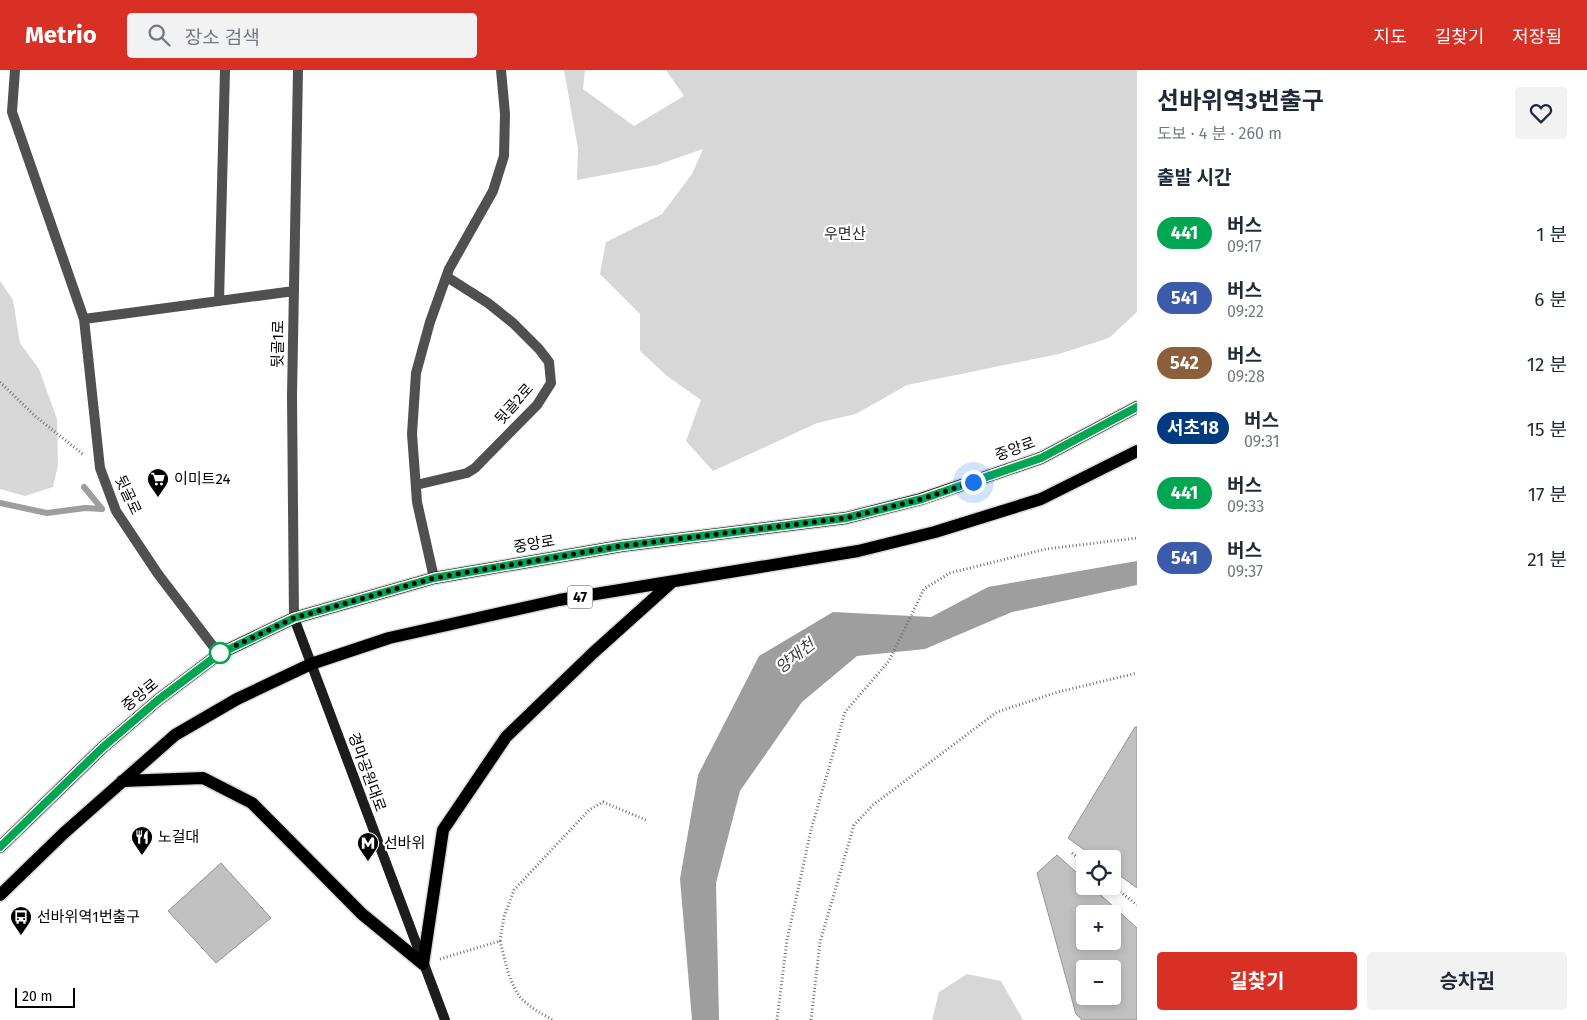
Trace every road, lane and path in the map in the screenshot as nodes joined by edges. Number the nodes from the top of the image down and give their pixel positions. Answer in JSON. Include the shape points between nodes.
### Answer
{"nodes":[{"id":1,"x":15,"y":70,"type":"edge"},
{"id":2,"x":225,"y":70,"type":"edge"},
{"id":3,"x":298,"y":70,"type":"edge"},
{"id":4,"x":501,"y":70,"type":"edge"},
{"id":5,"x":447,"y":277,"type":"junction"},
{"id":6,"x":294,"y":291,"type":"junction"},
{"id":7,"x":219,"y":301,"type":"junction"},
{"id":8,"x":84,"y":319,"type":"junction"},
{"id":9,"x":0,"y":382,"type":"edge"},
{"id":10,"x":1137,"y":407,"type":"edge"},
{"id":11,"x":1137,"y":451,"type":"edge"},
{"id":12,"x":100,"y":468,"type":"junction"},
{"id":13,"x":416,"y":485,"type":"junction"},
{"id":14,"x":1137,"y":538,"type":"edge"},
{"id":15,"x":434,"y":578,"type":"junction"},
{"id":16,"x":673,"y":581,"type":"junction"},
{"id":17,"x":294,"y":618,"type":"junction"},
{"id":18,"x":219,"y":654,"type":"junction"},
{"id":19,"x":311,"y":664,"type":"junction"},
{"id":20,"x":1137,"y":673,"type":"edge"},
{"id":21,"x":122,"y":781,"type":"junction"},
{"id":22,"x":646,"y":820,"type":"dead end"},
{"id":23,"x":0,"y":847,"type":"edge"},
{"id":24,"x":1072,"y":853,"type":"dead end"},
{"id":25,"x":1076,"y":856,"type":"edge"},
{"id":26,"x":1121,"y":892,"type":"edge"},
{"id":27,"x":0,"y":895,"type":"edge"},
{"id":28,"x":1137,"y":905,"type":"edge"},
{"id":29,"x":500,"y":941,"type":"junction"},
{"id":30,"x":423,"y":964,"type":"junction"},
{"id":31,"x":444,"y":1020,"type":"edge"},
{"id":32,"x":553,"y":1020,"type":"edge"},
{"id":33,"x":776,"y":1020,"type":"edge"},
{"id":34,"x":811,"y":1020,"type":"edge"}],
"edges":[{"from":1,"to":8,"type":"street","name":"뒷골로","via":[[12,112]]},
{"from":2,"to":7,"type":"street"},
{"from":3,"to":6,"type":"street","name":"뒷골1로"},
{"from":4,"to":5,"type":"street","via":[[504,156],[493,191]]},
{"from":5,"to":13,"type":"street","via":[[416,373],[412,434]]},
{"from":5,"to":13,"type":"street","name":"뒷골2로","via":[[488,303],[539,349],[549,362],[551,383],[537,405],[467,474]]},
{"from":6,"to":7,"type":"street"},
{"from":6,"to":17,"type":"street","name":"뒷골1로"},
{"from":7,"to":8,"type":"street"},
{"from":8,"to":12,"type":"street","name":"뒷골로"},
{"from":9,"to":12,"type":"path","via":[[35,416]]},
{"from":10,"to":15,"type":"main road","name":"중앙로","via":[[1041,458],[922,499],[856,515],[621,546]]},
{"from":11,"to":16,"type":"main road","number":"47","via":[[1041,499],[935,532],[858,551]]},
{"from":12,"to":18,"type":"street","name":"뒷골로","via":[[116,511],[158,574]]},
{"from":13,"to":15,"type":"street"},
{"from":14,"to":33,"type":"path","via":[[1046,549],[950,573],[924,589],[889,661],[844,712],[811,830],[787,940]]},
{"from":15,"to":17,"type":"main road","name":"중앙로"},
{"from":16,"to":19,"type":"main road","number":"47","via":[[559,600],[389,638]]},
{"from":16,"to":30,"type":"main road","via":[[506,737],[443,830]]},
{"from":17,"to":18,"type":"main road","name":"중앙로"},
{"from":17,"to":19,"type":"street","name":"경마공원대로"},
{"from":18,"to":23,"type":"main road","name":"중앙로","via":[[102,748]]},
{"from":19,"to":21,"type":"main road","number":"47","via":[[238,699],[174,735]]},
{"from":19,"to":30,"type":"street","name":"경마공원대로"},
{"from":20,"to":34,"type":"path","via":[[1058,692],[997,712],[873,805],[854,825],[820,942]]},
{"from":21,"to":27,"type":"main road","number":"47"},
{"from":21,"to":30,"type":"main road","via":[[203,778],[252,803],[362,914]]},
{"from":22,"to":29,"type":"path","via":[[603,802],[589,810],[514,890]]},
{"from":24,"to":25,"type":"path"},
{"from":26,"to":28,"type":"path"},
{"from":29,"to":30,"type":"path"},
{"from":29,"to":32,"type":"path","via":[[518,995]]},
{"from":30,"to":31,"type":"street","name":"경마공원대로"}]}
